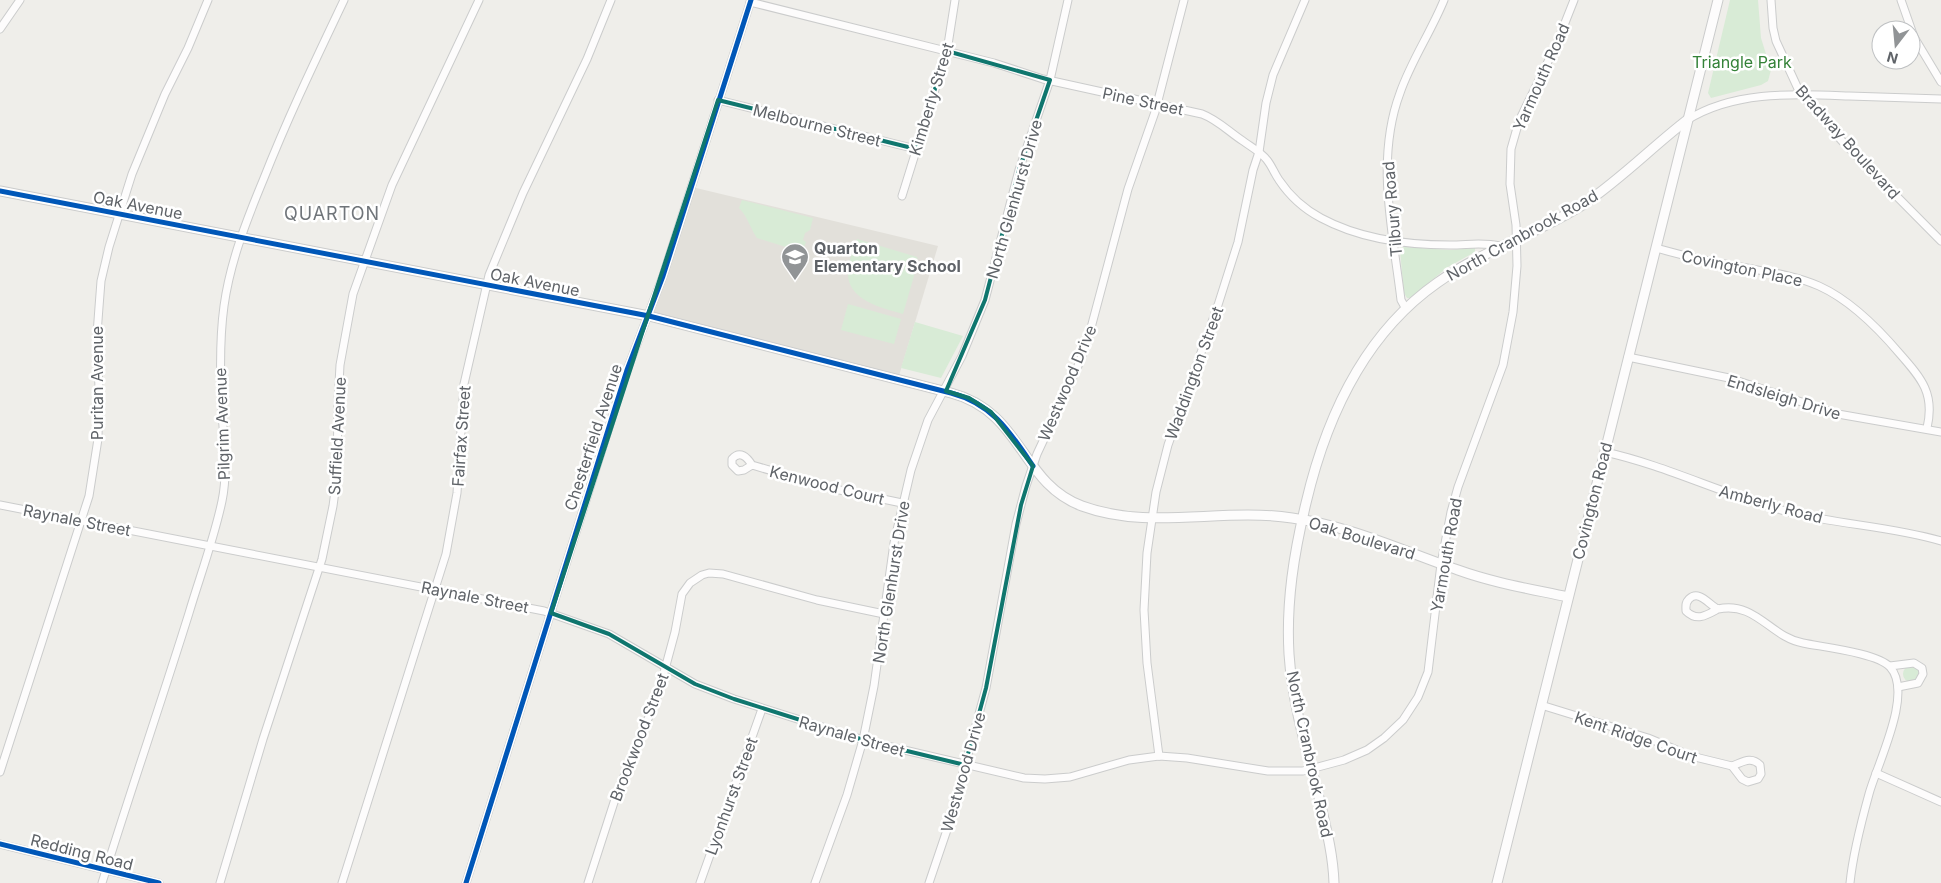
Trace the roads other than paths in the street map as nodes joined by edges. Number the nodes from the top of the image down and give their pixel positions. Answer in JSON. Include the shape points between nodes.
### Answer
{"nodes":[{"id":1,"x":20,"y":0,"type":"edge"},
{"id":2,"x":208,"y":0,"type":"edge"},
{"id":3,"x":344,"y":0,"type":"edge"},
{"id":4,"x":479,"y":0,"type":"edge"},
{"id":5,"x":611,"y":0,"type":"edge"},
{"id":6,"x":955,"y":0,"type":"edge"},
{"id":7,"x":1068,"y":0,"type":"edge"},
{"id":8,"x":1184,"y":0,"type":"edge"},
{"id":9,"x":1305,"y":0,"type":"edge"},
{"id":10,"x":1444,"y":0,"type":"edge"},
{"id":11,"x":1574,"y":0,"type":"edge"},
{"id":12,"x":1718,"y":0,"type":"edge"},
{"id":13,"x":1771,"y":0,"type":"edge"},
{"id":14,"x":1901,"y":0,"type":"edge"},
{"id":15,"x":750,"y":1,"type":"edge"},
{"id":16,"x":0,"y":29,"type":"edge"},
{"id":17,"x":946,"y":51,"type":"junction"},
{"id":18,"x":1050,"y":80,"type":"junction"},
{"id":19,"x":1941,"y":82,"type":"edge"},
{"id":20,"x":1800,"y":93,"type":"junction"},
{"id":21,"x":1941,"y":99,"type":"edge"},
{"id":22,"x":718,"y":100,"type":"junction"},
{"id":23,"x":1157,"y":104,"type":"junction"},
{"id":24,"x":1687,"y":120,"type":"junction"},
{"id":25,"x":916,"y":149,"type":"junction"},
{"id":26,"x":1259,"y":152,"type":"junction"},
{"id":27,"x":0,"y":191,"type":"edge"},
{"id":28,"x":902,"y":196,"type":"dead end"},
{"id":29,"x":119,"y":214,"type":"junction"},
{"id":30,"x":241,"y":238,"type":"junction"},
{"id":31,"x":1516,"y":238,"type":"junction"},
{"id":32,"x":1394,"y":241,"type":"junction"},
{"id":33,"x":1941,"y":241,"type":"edge"},
{"id":34,"x":1500,"y":246,"type":"junction"},
{"id":35,"x":1656,"y":248,"type":"junction"},
{"id":36,"x":364,"y":262,"type":"junction"},
{"id":37,"x":486,"y":285,"type":"junction"},
{"id":38,"x":1406,"y":309,"type":"junction"},
{"id":39,"x":649,"y":316,"type":"junction"},
{"id":40,"x":1628,"y":357,"type":"junction"},
{"id":41,"x":944,"y":391,"type":"junction"},
{"id":42,"x":1927,"y":428,"type":"junction"},
{"id":43,"x":1941,"y":432,"type":"edge"},
{"id":44,"x":1605,"y":452,"type":"junction"},
{"id":45,"x":752,"y":465,"type":"dead end"},
{"id":46,"x":1033,"y":466,"type":"junction"},
{"id":47,"x":902,"y":503,"type":"junction"},
{"id":48,"x":0,"y":505,"type":"edge"},
{"id":49,"x":1151,"y":519,"type":"junction"},
{"id":50,"x":1302,"y":519,"type":"junction"},
{"id":51,"x":81,"y":522,"type":"junction"},
{"id":52,"x":1941,"y":541,"type":"edge"},
{"id":53,"x":209,"y":546,"type":"junction"},
{"id":54,"x":1441,"y":564,"type":"junction"},
{"id":55,"x":320,"y":568,"type":"junction"},
{"id":56,"x":435,"y":590,"type":"junction"},
{"id":57,"x":1568,"y":597,"type":"junction"},
{"id":58,"x":1718,"y":609,"type":"dead end"},
{"id":59,"x":551,"y":613,"type":"junction"},
{"id":60,"x":884,"y":614,"type":"junction"},
{"id":61,"x":1890,"y":666,"type":"junction"},
{"id":62,"x":666,"y":668,"type":"junction"},
{"id":63,"x":1898,"y":687,"type":"junction"},
{"id":64,"x":1541,"y":705,"type":"junction"},
{"id":65,"x":762,"y":709,"type":"junction"},
{"id":66,"x":863,"y":740,"type":"junction"},
{"id":67,"x":1159,"y":756,"type":"junction"},
{"id":68,"x":965,"y":765,"type":"junction"},
{"id":69,"x":1732,"y":766,"type":"dead end"},
{"id":70,"x":1311,"y":770,"type":"junction"},
{"id":71,"x":0,"y":772,"type":"edge"},
{"id":72,"x":1876,"y":773,"type":"junction"},
{"id":73,"x":1016,"y":776,"type":"joint"},
{"id":74,"x":1941,"y":802,"type":"edge"},
{"id":75,"x":0,"y":844,"type":"edge"},
{"id":76,"x":106,"y":870,"type":"junction"},
{"id":77,"x":102,"y":883,"type":"edge"},
{"id":78,"x":158,"y":883,"type":"edge"},
{"id":79,"x":220,"y":883,"type":"edge"},
{"id":80,"x":342,"y":883,"type":"edge"},
{"id":81,"x":466,"y":883,"type":"edge"},
{"id":82,"x":588,"y":883,"type":"edge"},
{"id":83,"x":700,"y":883,"type":"edge"},
{"id":84,"x":815,"y":883,"type":"edge"},
{"id":85,"x":930,"y":883,"type":"edge"},
{"id":86,"x":1334,"y":883,"type":"edge"},
{"id":87,"x":1497,"y":883,"type":"edge"},
{"id":88,"x":1850,"y":883,"type":"edge"}],
"edges":[{"from":1,"to":16,"type":"street"},
{"from":2,"to":29,"type":"street","name":"Puritan Avenue","via":[[165,94]]},
{"from":3,"to":30,"type":"street","name":"Pilgrim Avenue","via":[[291,112]]},
{"from":4,"to":36,"type":"street","name":"Suffield Avenue","via":[[395,177]]},
{"from":5,"to":37,"type":"street","name":"Fairfax Street","via":[[501,244]]},
{"from":6,"to":17,"type":"street","name":"Kimberly Street"},
{"from":7,"to":18,"type":"street","name":"North Glenhurst Drive"},
{"from":8,"to":23,"type":"street","name":"Westwood Drive"},
{"from":9,"to":26,"type":"street","name":"Waddington Street","via":[[1272,75]]},
{"from":10,"to":32,"type":"street","name":"Tilbury Road","via":[[1409,69],[1392,119],[1387,174]]},
{"from":11,"to":31,"type":"street","name":"Yarmouth Road","via":[[1514,136],[1509,172]]},
{"from":12,"to":24,"type":"street"},
{"from":13,"to":20,"type":"street","name":"Bradway Boulevard","via":[[1772,28]]},
{"from":14,"to":19,"type":"street","via":[[1914,37]]},
{"from":15,"to":17,"type":"street","name":"Pine Street"},
{"from":15,"to":22,"type":"street","name":"Chesterfield Avenue"},
{"from":17,"to":18,"type":"street","name":"Pine Street"},
{"from":17,"to":25,"type":"street","name":"Kimberly Street"},
{"from":18,"to":23,"type":"street","name":"Pine Street"},
{"from":18,"to":41,"type":"street","name":"North Glenhurst Drive","via":[[1019,170],[983,308]]},
{"from":20,"to":21,"type":"street"},
{"from":20,"to":24,"type":"street","via":[[1772,94],[1729,103]]},
{"from":20,"to":33,"type":"street","name":"Bradway Boulevard","via":[[1841,140]]},
{"from":22,"to":25,"type":"street","name":"Melbourne Street"},
{"from":22,"to":39,"type":"street","name":"Chesterfield Avenue"},
{"from":23,"to":26,"type":"street","name":"Pine Street","via":[[1208,116]]},
{"from":23,"to":46,"type":"street","name":"Westwood Drive","via":[[1120,214],[1088,339]]},
{"from":24,"to":31,"type":"street","name":"North Cranbrook Road","via":[[1599,194],[1555,221]]},
{"from":24,"to":35,"type":"street","name":"Covington Road"},
{"from":25,"to":28,"type":"street","name":"Kimberly Street"},
{"from":26,"to":32,"type":"street","name":"Pine Street","via":[[1290,194],[1319,217],[1354,232]]},
{"from":26,"to":49,"type":"street","name":"Waddington Street","via":[[1236,250],[1168,445]]},
{"from":27,"to":29,"type":"street","name":"Oak Avenue"},
{"from":29,"to":30,"type":"street","name":"Oak Avenue"},
{"from":29,"to":51,"type":"street","name":"Puritan Avenue","via":[[101,281],[97,334],[98,439],[89,496]]},
{"from":30,"to":36,"type":"street","name":"Oak Avenue"},
{"from":30,"to":53,"type":"street","name":"Pilgrim Avenue","via":[[222,320],[220,369],[226,475]]},
{"from":31,"to":34,"type":"street","name":"North Cranbrook Road"},
{"from":31,"to":54,"type":"street","name":"Yarmouth Road","via":[[1517,285],[1503,365],[1458,487]]},
{"from":32,"to":34,"type":"street","name":"Pine Street"},
{"from":32,"to":38,"type":"street","name":"Tilbury Road","via":[[1401,300]]},
{"from":34,"to":38,"type":"street","name":"North Cranbrook Road","via":[[1452,272]]},
{"from":35,"to":40,"type":"street","name":"Covington Road"},
{"from":35,"to":42,"type":"street","name":"Covington Place","via":[[1797,278],[1834,294],[1857,310],[1915,370],[1925,387],[1931,408]]},
{"from":36,"to":37,"type":"street","name":"Oak Avenue"},
{"from":36,"to":55,"type":"street","name":"Suffield Avenue","via":[[353,294],[340,365],[337,476]]},
{"from":37,"to":39,"type":"street","name":"Oak Avenue"},
{"from":37,"to":56,"type":"street","name":"Fairfax Street","via":[[464,384],[452,526]]},
{"from":38,"to":50,"type":"street","name":"North Cranbrook Road","via":[[1374,344],[1341,399],[1315,465]]},
{"from":39,"to":41,"type":"street","name":"Oak Avenue"},
{"from":39,"to":59,"type":"street","name":"Chesterfield Avenue","via":[[616,403]]},
{"from":40,"to":42,"type":"street","name":"Endsleigh Drive","via":[[1729,378],[1838,414]]},
{"from":40,"to":44,"type":"street","name":"Covington Road"},
{"from":41,"to":46,"type":"street","name":"Oak Avenue","via":[[969,398],[991,412]]},
{"from":41,"to":47,"type":"street","name":"North Glenhurst Drive","via":[[928,420]]},
{"from":42,"to":43,"type":"street","name":"Endsleigh Drive"},
{"from":44,"to":52,"type":"street","name":"Amberly Road","via":[[1783,510]]},
{"from":44,"to":57,"type":"street","name":"Covington Road"},
{"from":45,"to":47,"type":"street","name":"Kenwood Court","via":[[844,491]]},
{"from":46,"to":49,"type":"street","name":"Oak Boulevard","via":[[1050,487],[1076,504],[1106,513]]},
{"from":46,"to":68,"type":"street","name":"Westwood Drive","via":[[1021,505],[986,688]]},
{"from":47,"to":60,"type":"street","name":"North Glenhurst Drive"},
{"from":48,"to":51,"type":"street","name":"Raynale Street"},
{"from":49,"to":50,"type":"street","name":"Oak Boulevard","via":[[1237,514]]},
{"from":49,"to":67,"type":"street","name":"Waddington Street","via":[[1144,582],[1145,629]]},
{"from":50,"to":54,"type":"street","name":"Oak Boulevard","via":[[1375,539]]},
{"from":50,"to":70,"type":"street","name":"North Cranbrook Road","via":[[1291,578],[1289,639],[1295,698]]},
{"from":51,"to":53,"type":"street","name":"Raynale Street"},
{"from":51,"to":71,"type":"street","name":"Puritan Avenue"},
{"from":53,"to":55,"type":"street","name":"Raynale Street"},
{"from":53,"to":76,"type":"street","name":"Pilgrim Avenue"},
{"from":54,"to":57,"type":"street","name":"Oak Boulevard","via":[[1507,585]]},
{"from":54,"to":70,"type":"street","name":"Yarmouth Road","via":[[1428,672],[1411,709],[1394,730],[1372,747]]},
{"from":55,"to":56,"type":"street","name":"Raynale Street"},
{"from":55,"to":79,"type":"street","name":"Suffield Avenue","via":[[262,739]]},
{"from":56,"to":59,"type":"street","name":"Raynale Street"},
{"from":56,"to":80,"type":"street","name":"Fairfax Street"},
{"from":57,"to":64,"type":"street","name":"Covington Road"},
{"from":58,"to":61,"type":"street","via":[[1732,607],[1744,610],[1789,639],[1870,657]]},
{"from":59,"to":62,"type":"street","name":"Raynale Street","via":[[608,634]]},
{"from":59,"to":81,"type":"street","name":"Chesterfield Avenue"},
{"from":60,"to":62,"type":"street","name":"Brookwood Street","via":[[709,573],[695,579],[682,594]]},
{"from":60,"to":66,"type":"street","name":"North Glenhurst Drive"},
{"from":61,"to":63,"type":"street"},
{"from":61,"to":63,"type":"street","via":[[1914,663],[1922,668],[1923,674],[1918,683]]},
{"from":62,"to":65,"type":"street","name":"Raynale Street","via":[[702,687]]},
{"from":62,"to":82,"type":"street","name":"Brookwood Street","via":[[651,715],[617,793]]},
{"from":63,"to":72,"type":"street","via":[[1894,717]]},
{"from":64,"to":69,"type":"street","name":"Kent Ridge Court","via":[[1648,738],[1691,756]]},
{"from":64,"to":87,"type":"street","name":"Covington Road"},
{"from":65,"to":66,"type":"street","name":"Raynale Street"},
{"from":65,"to":83,"type":"street","name":"Lyonhurst Street"},
{"from":66,"to":68,"type":"street","name":"Raynale Street"},
{"from":66,"to":84,"type":"street","name":"North Glenhurst Drive"},
{"from":67,"to":70,"type":"street","name":"Yarmouth Road","via":[[1268,771]]},
{"from":67,"to":73,"type":"street","name":"Yarmouth Road","via":[[1129,760],[1070,777]]},
{"from":68,"to":73,"type":"street","name":"Raynale Street"},
{"from":68,"to":85,"type":"street","name":"Westwood Drive"},
{"from":70,"to":86,"type":"street","name":"North Cranbrook Road","via":[[1327,833]]},
{"from":72,"to":74,"type":"street"},
{"from":72,"to":88,"type":"street","via":[[1860,829]]},
{"from":75,"to":76,"type":"street","name":"Redding Road"},
{"from":76,"to":77,"type":"street","name":"Pilgrim Avenue"},
{"from":76,"to":78,"type":"street","name":"Redding Road"}]}
